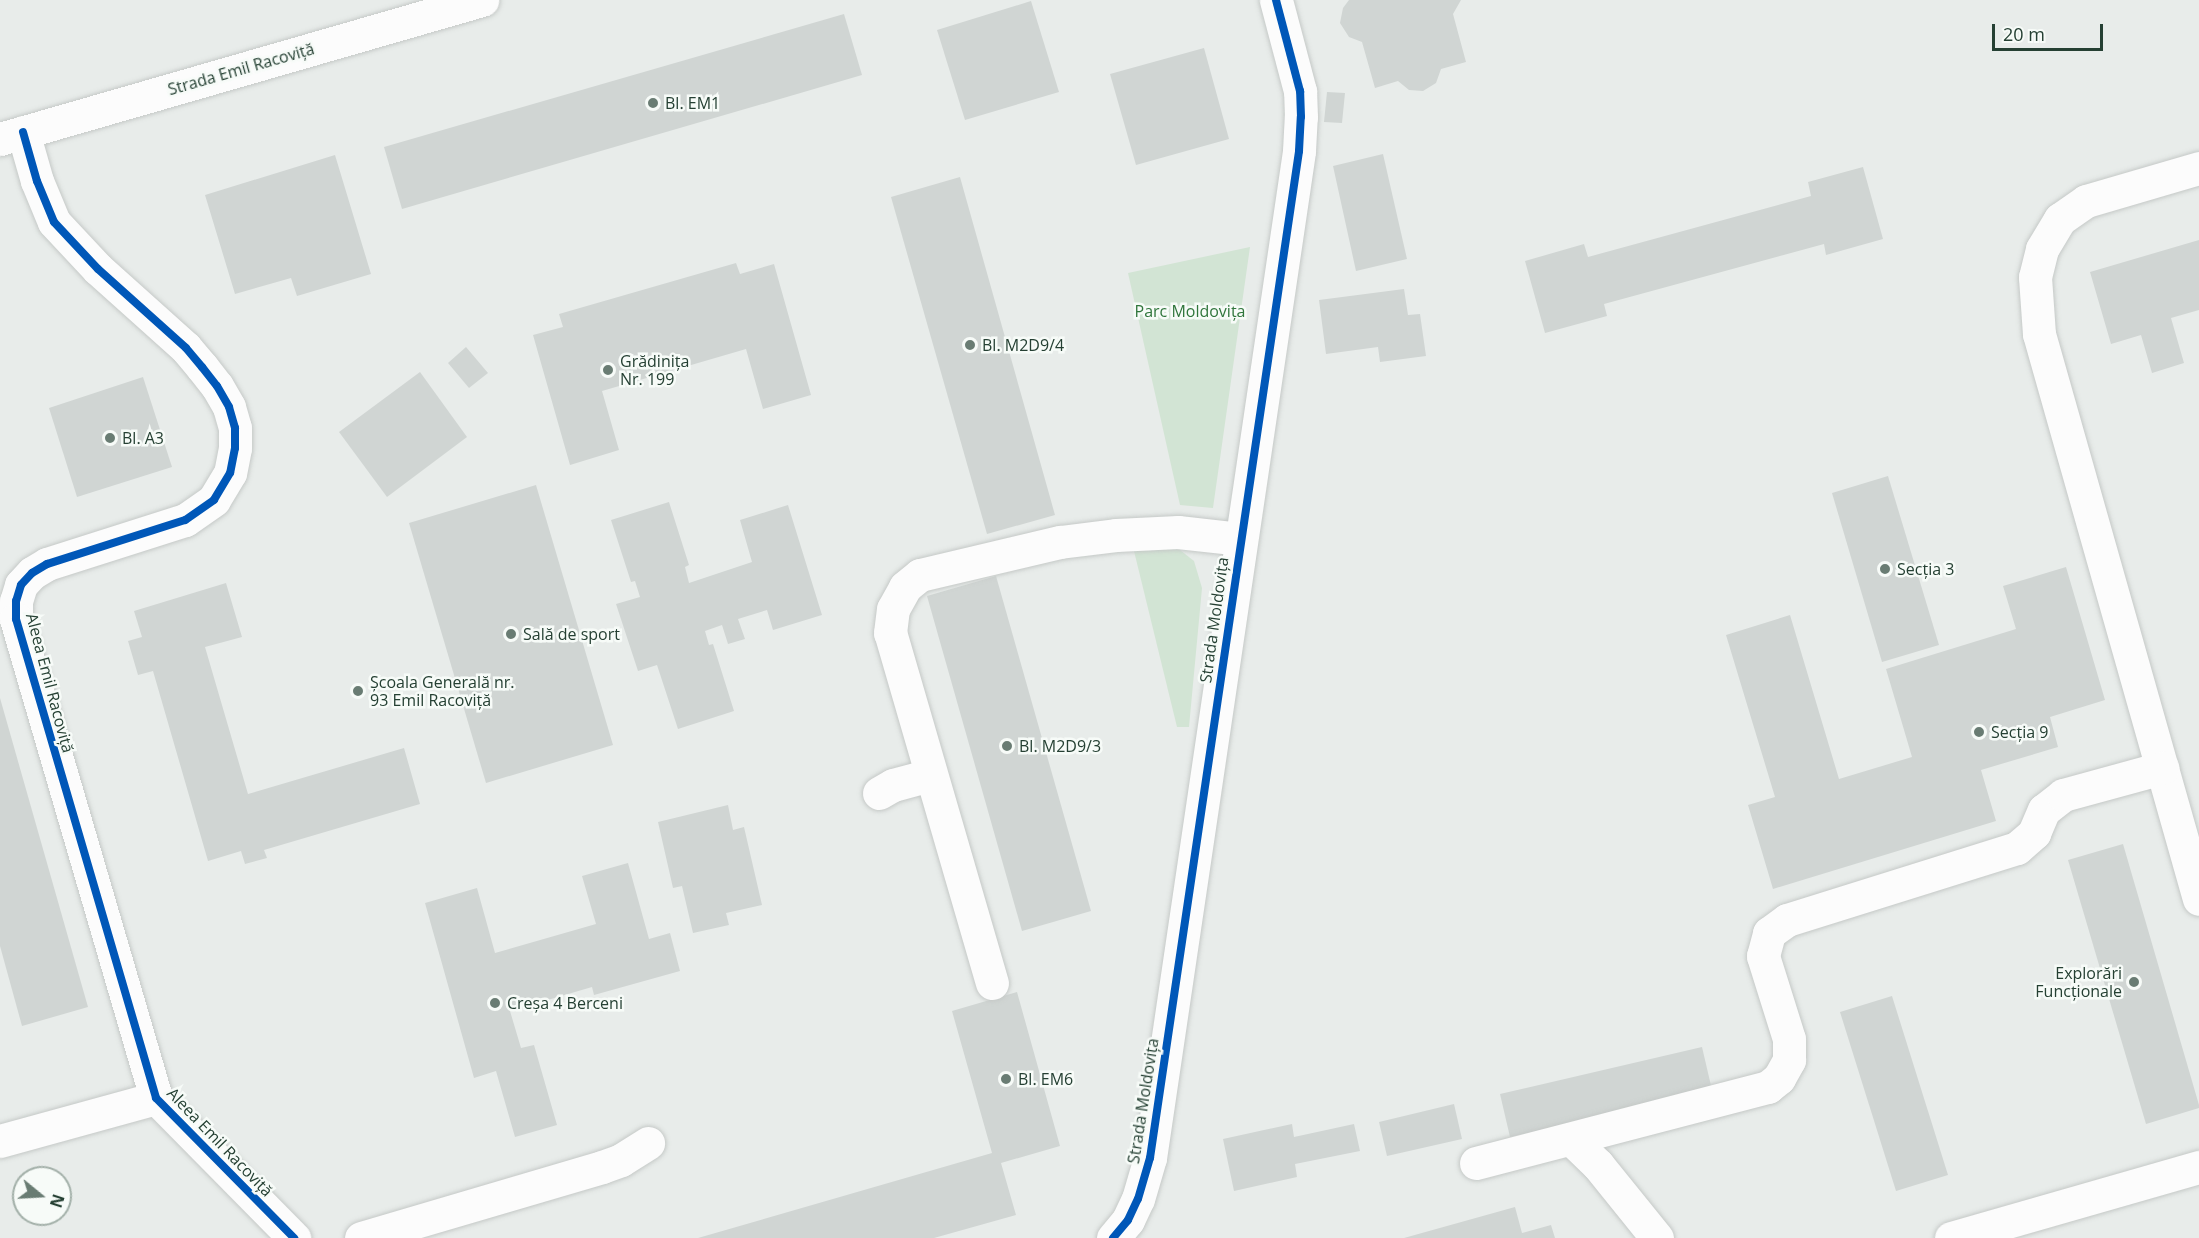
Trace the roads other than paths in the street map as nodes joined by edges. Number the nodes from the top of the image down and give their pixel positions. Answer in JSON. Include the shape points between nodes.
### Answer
{"nodes":[{"id":1,"x":482,"y":0,"type":"edge"},
{"id":2,"x":1276,"y":0,"type":"edge"},
{"id":3,"x":11,"y":136,"type":"edge"},
{"id":4,"x":2199,"y":168,"type":"edge"},
{"id":5,"x":1240,"y":539,"type":"junction"},
{"id":6,"x":2162,"y":768,"type":"junction"},
{"id":7,"x":931,"y":775,"type":"junction"},
{"id":8,"x":879,"y":793,"type":"dead end"},
{"id":9,"x":2199,"y":899,"type":"edge"},
{"id":10,"x":992,"y":983,"type":"dead end"},
{"id":11,"x":156,"y":1098,"type":"junction"},
{"id":12,"x":1571,"y":1138,"type":"junction"},
{"id":13,"x":0,"y":1141,"type":"edge"},
{"id":14,"x":648,"y":1143,"type":"dead end"},
{"id":15,"x":1476,"y":1163,"type":"dead end"},
{"id":16,"x":2199,"y":1167,"type":"edge"},
{"id":17,"x":294,"y":1238,"type":"edge"},
{"id":18,"x":362,"y":1238,"type":"edge"},
{"id":19,"x":1113,"y":1238,"type":"edge"},
{"id":20,"x":1657,"y":1238,"type":"edge"},
{"id":21,"x":1951,"y":1238,"type":"edge"}],
"edges":[{"from":1,"to":3,"type":"street","name":"Strada Emil Racoviță"},
{"from":2,"to":5,"type":"street","name":"Strada Moldovița","via":[[1296,71],[1302,117]]},
{"from":3,"to":11,"type":"street","name":"Aleea Emil Racoviță","via":[[54,222],[90,262],[186,348],[217,386],[229,407],[234,428],[230,472],[214,500],[185,520],[47,564],[21,585],[16,601],[19,630]]},
{"from":4,"to":6,"type":"street","via":[[2086,201],[2060,219],[2042,249],[2035,277],[2039,334]]},
{"from":5,"to":7,"type":"street","via":[[1178,532],[1116,535],[1060,542],[920,575],[905,587],[893,609],[890,633]]},
{"from":5,"to":19,"type":"street","name":"Strada Moldovița","via":[[1150,1158],[1138,1199]]},
{"from":6,"to":9,"type":"street"},
{"from":6,"to":12,"type":"street","via":[[2063,795],[2044,810],[2034,834],[2017,848],[1787,920],[1769,933],[1763,956],[1790,1039],[1789,1060],[1779,1078],[1768,1087],[1748,1093]]},
{"from":7,"to":8,"type":"street"},
{"from":7,"to":10,"type":"street"},
{"from":11,"to":13,"type":"street"},
{"from":11,"to":17,"type":"street","name":"Aleea Emil Racoviță"},
{"from":12,"to":15,"type":"street"},
{"from":12,"to":20,"type":"street"},
{"from":14,"to":18,"type":"street","via":[[602,1167]]},
{"from":16,"to":21,"type":"street"}]}
